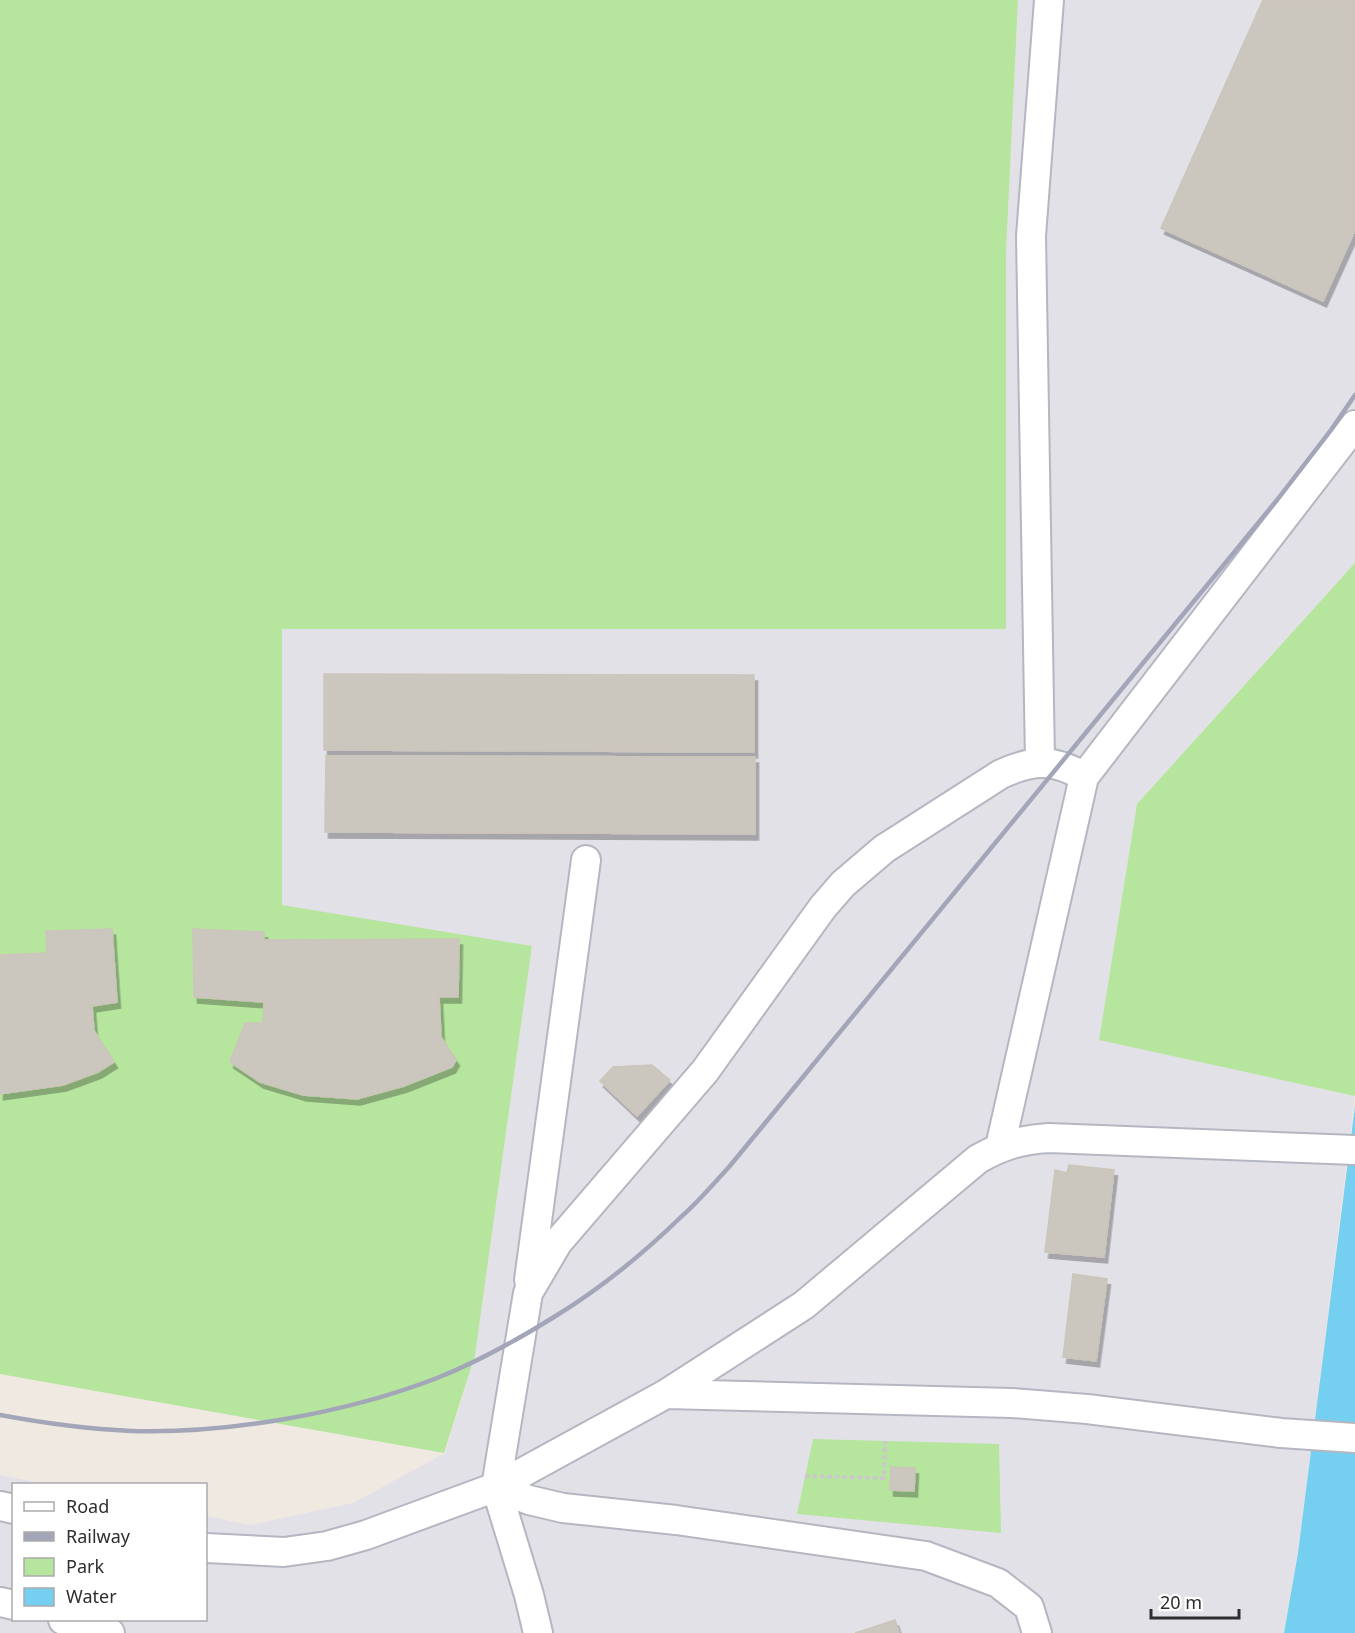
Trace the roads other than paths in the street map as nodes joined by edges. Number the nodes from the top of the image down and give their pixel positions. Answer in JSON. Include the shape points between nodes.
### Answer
{"nodes":[{"id":1,"x":1049,"y":0,"type":"edge"},
{"id":2,"x":1355,"y":425,"type":"edge"},
{"id":3,"x":1040,"y":762,"type":"junction"},
{"id":4,"x":1084,"y":777,"type":"junction"},
{"id":5,"x":586,"y":860,"type":"dead end"},
{"id":6,"x":1000,"y":1147,"type":"junction"},
{"id":7,"x":1355,"y":1150,"type":"edge"},
{"id":8,"x":528,"y":1293,"type":"junction"},
{"id":9,"x":666,"y":1394,"type":"junction"},
{"id":10,"x":1355,"y":1438,"type":"edge"},
{"id":11,"x":496,"y":1487,"type":"junction"},
{"id":12,"x":207,"y":1548,"type":"edge"},
{"id":13,"x":67,"y":1621,"type":"edge"},
{"id":14,"x":110,"y":1633,"type":"edge"},
{"id":15,"x":537,"y":1633,"type":"edge"},
{"id":16,"x":1037,"y":1633,"type":"edge"}],
"edges":[{"from":1,"to":3,"type":"street","via":[[1031,236]]},
{"from":2,"to":4,"type":"street"},
{"from":3,"to":4,"type":"street","via":[[1067,768]]},
{"from":3,"to":8,"type":"street","via":[[1001,774],[884,849],[843,884],[691,1088],[558,1242]]},
{"from":4,"to":6,"type":"street"},
{"from":5,"to":8,"type":"street"},
{"from":6,"to":7,"type":"street","via":[[1025,1139],[1049,1138]]},
{"from":6,"to":9,"type":"street","via":[[978,1159],[804,1305]]},
{"from":8,"to":11,"type":"street"},
{"from":9,"to":10,"type":"street","via":[[1012,1403]]},
{"from":9,"to":11,"type":"street"},
{"from":11,"to":12,"type":"street","via":[[327,1546],[284,1552]]},
{"from":11,"to":15,"type":"street"},
{"from":11,"to":16,"type":"street","via":[[563,1508],[699,1523],[926,1557],[998,1583],[1029,1607]]},
{"from":13,"to":14,"type":"street"}]}
